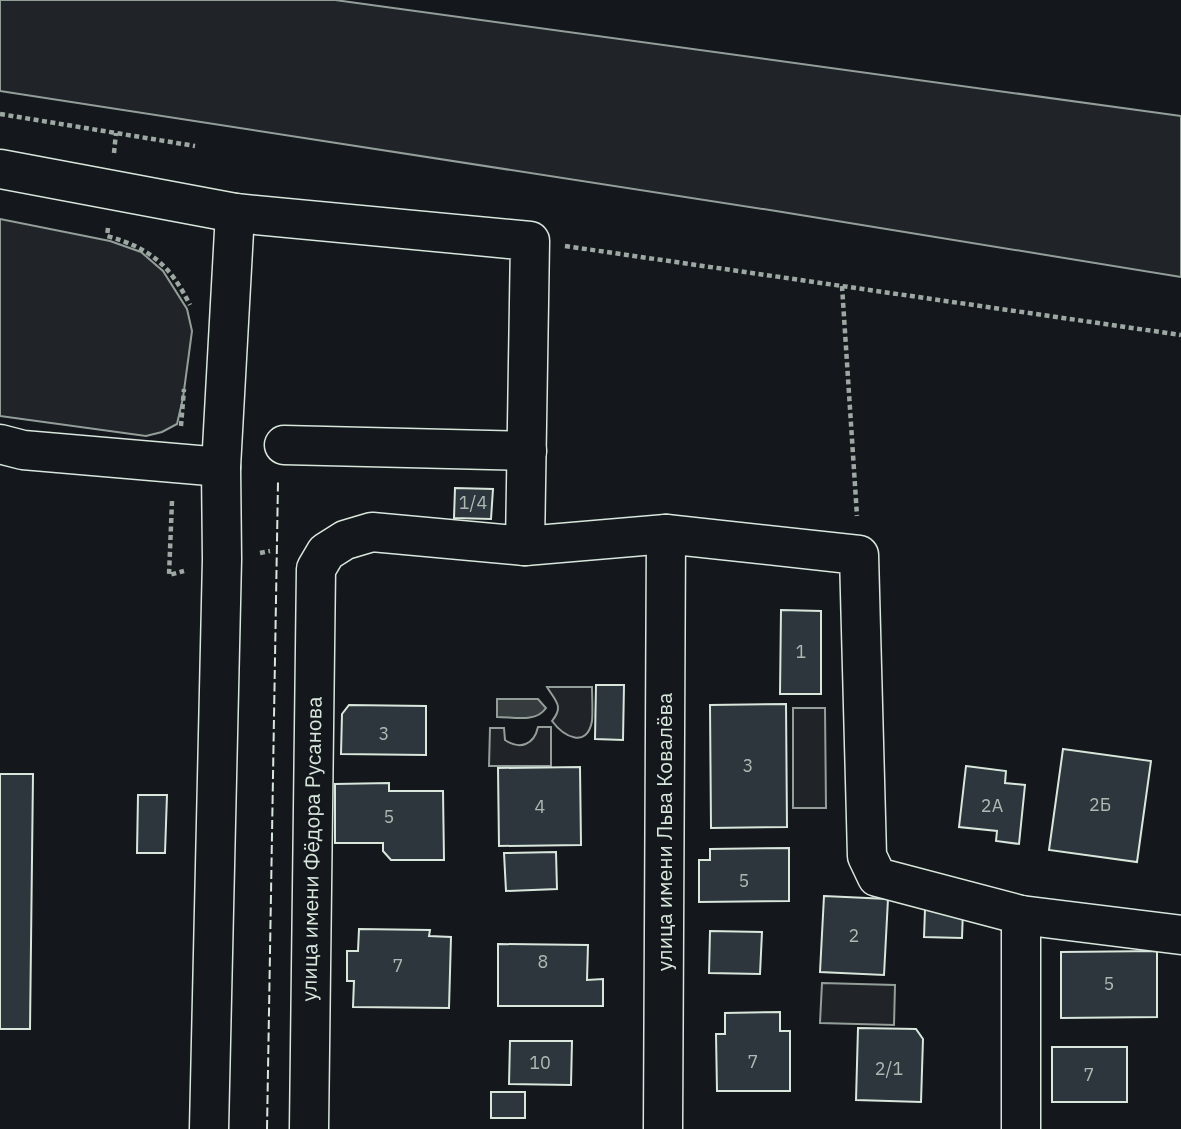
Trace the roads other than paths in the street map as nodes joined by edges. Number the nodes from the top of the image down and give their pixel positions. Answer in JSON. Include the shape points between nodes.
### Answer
{"nodes":[{"id":1,"x":0,"y":169,"type":"edge"},
{"id":2,"x":235,"y":214,"type":"junction"},
{"id":3,"x":284,"y":445,"type":"dead end"},
{"id":4,"x":8,"y":449,"type":"edge"},
{"id":5,"x":527,"y":451,"type":"junction"},
{"id":6,"x":221,"y":467,"type":"junction"},
{"id":7,"x":666,"y":534,"type":"junction"},
{"id":8,"x":525,"y":546,"type":"junction"},
{"id":9,"x":1021,"y":915,"type":"junction"},
{"id":10,"x":1181,"y":935,"type":"edge"},
{"id":11,"x":209,"y":1129,"type":"edge"},
{"id":12,"x":309,"y":1129,"type":"edge"},
{"id":13,"x":663,"y":1129,"type":"edge"},
{"id":14,"x":1021,"y":1129,"type":"edge"}],
"edges":[{"from":1,"to":2,"type":"street"},
{"from":2,"to":5,"type":"street","via":[[530,241]]},
{"from":2,"to":6,"type":"street"},
{"from":3,"to":5,"type":"street"},
{"from":4,"to":6,"type":"street"},
{"from":5,"to":8,"type":"street"},
{"from":6,"to":11,"type":"street"},
{"from":7,"to":8,"type":"street"},
{"from":7,"to":9,"type":"street","via":[[859,555],[867,856],[877,877]]},
{"from":7,"to":13,"type":"street","name":"улица имени Льва Ковалёва"},
{"from":8,"to":12,"type":"street","name":"улица имени Фёдора Русанова","via":[[372,532],[326,552],[316,569]]},
{"from":9,"to":10,"type":"street"},
{"from":9,"to":14,"type":"street"}]}
